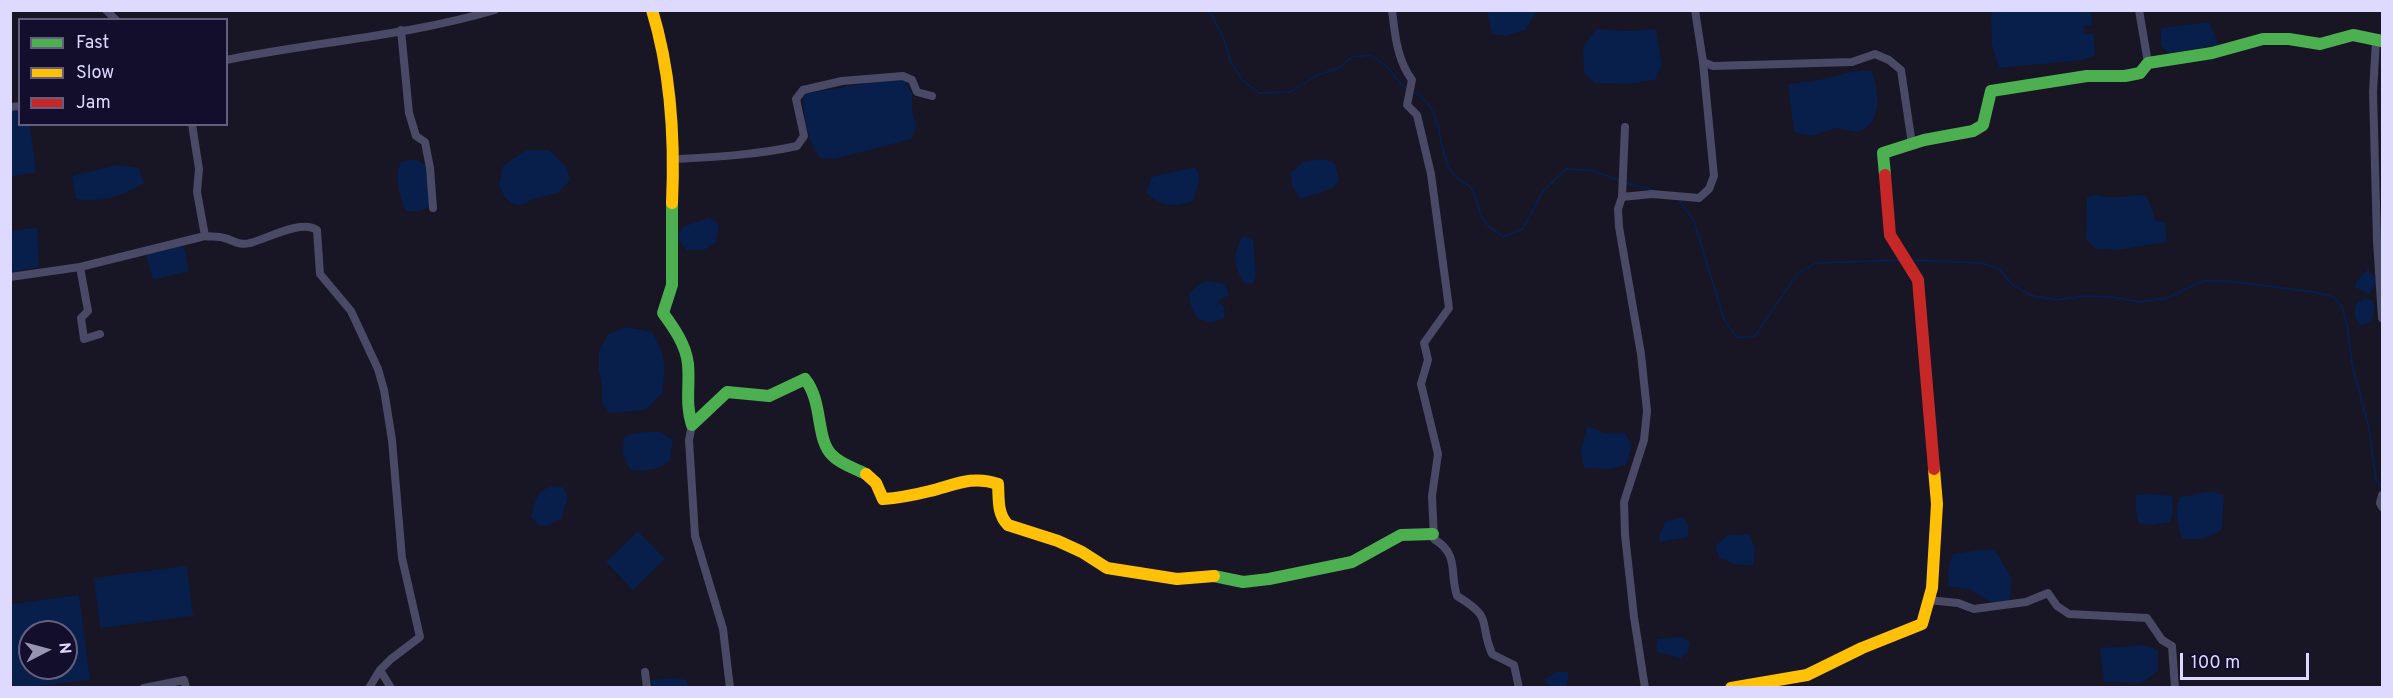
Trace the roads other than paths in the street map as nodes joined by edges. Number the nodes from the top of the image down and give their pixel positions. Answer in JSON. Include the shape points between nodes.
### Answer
{"nodes":[{"id":1,"x":495,"y":10,"type":"edge"},
{"id":2,"x":652,"y":10,"type":"edge"},
{"id":3,"x":1392,"y":10,"type":"edge"},
{"id":4,"x":1695,"y":10,"type":"edge"},
{"id":5,"x":2139,"y":10,"type":"edge"},
{"id":6,"x":401,"y":30,"type":"junction"},
{"id":7,"x":2379,"y":41,"type":"edge"},
{"id":8,"x":228,"y":60,"type":"edge"},
{"id":9,"x":1703,"y":62,"type":"junction"},
{"id":10,"x":2148,"y":63,"type":"junction"},
{"id":11,"x":932,"y":96,"type":"dead end"},
{"id":12,"x":192,"y":126,"type":"edge"},
{"id":13,"x":1625,"y":127,"type":"dead end"},
{"id":14,"x":1912,"y":144,"type":"junction"},
{"id":15,"x":674,"y":159,"type":"junction"},
{"id":16,"x":1622,"y":197,"type":"junction"},
{"id":17,"x":433,"y":208,"type":"dead end"},
{"id":18,"x":205,"y":236,"type":"junction"},
{"id":19,"x":80,"y":267,"type":"junction"},
{"id":20,"x":10,"y":277,"type":"edge"},
{"id":21,"x":2382,"y":318,"type":"edge"},
{"id":22,"x":99,"y":334,"type":"dead end"},
{"id":23,"x":692,"y":425,"type":"junction"},
{"id":24,"x":2382,"y":496,"type":"edge"},
{"id":25,"x":2382,"y":507,"type":"edge"},
{"id":26,"x":1433,"y":534,"type":"junction"},
{"id":27,"x":1928,"y":600,"type":"junction"},
{"id":28,"x":380,"y":670,"type":"junction"},
{"id":29,"x":645,"y":672,"type":"dead end"},
{"id":30,"x":144,"y":687,"type":"edge"},
{"id":31,"x":186,"y":687,"type":"edge"},
{"id":32,"x":369,"y":687,"type":"edge"},
{"id":33,"x":391,"y":687,"type":"edge"},
{"id":34,"x":647,"y":687,"type":"edge"},
{"id":35,"x":730,"y":687,"type":"edge"},
{"id":36,"x":1520,"y":687,"type":"edge"},
{"id":37,"x":1645,"y":687,"type":"edge"},
{"id":38,"x":1736,"y":687,"type":"edge"},
{"id":39,"x":2175,"y":687,"type":"edge"}],
"edges":[{"from":1,"to":6,"type":"street"},
{"from":2,"to":15,"type":"street","via":[[663,46]]},
{"from":3,"to":26,"type":"street","via":[[1398,50],[1412,80],[1407,105],[1417,115],[1431,174],[1449,309],[1424,343],[1428,360],[1421,384],[1438,454],[1432,496]]},
{"from":4,"to":9,"type":"street"},
{"from":5,"to":10,"type":"street"},
{"from":6,"to":8,"type":"street"},
{"from":6,"to":17,"type":"street","via":[[409,113],[416,135],[424,142]]},
{"from":7,"to":10,"type":"street","via":[[2353,35],[2320,44],[2263,39],[2212,53]]},
{"from":7,"to":21,"type":"street","via":[[2373,92]]},
{"from":9,"to":14,"type":"street","via":[[1713,66],[1852,62],[1875,54],[1901,70]]},
{"from":9,"to":16,"type":"street","via":[[1714,176],[1709,189],[1699,198],[1652,194]]},
{"from":10,"to":14,"type":"street","via":[[2140,73],[2125,76],[2087,76],[1991,90],[1983,125],[1973,131]]},
{"from":11,"to":15,"type":"street","via":[[917,92],[912,80],[903,76],[842,81],[803,90],[796,99],[804,136],[797,146],[726,158]]},
{"from":12,"to":18,"type":"street","via":[[199,169],[196,192]]},
{"from":13,"to":16,"type":"street"},
{"from":14,"to":27,"type":"street","via":[[1883,153],[1890,235],[1918,280],[1937,504]]},
{"from":15,"to":23,"type":"street","via":[[672,285],[663,313],[677,333],[688,362],[686,409]]},
{"from":16,"to":37,"type":"street","via":[[1619,227],[1647,411],[1644,440],[1624,502],[1634,617]]},
{"from":18,"to":19,"type":"street"},
{"from":18,"to":28,"type":"street","via":[[223,237],[238,244],[304,227],[317,230],[320,274],[351,311],[378,369],[392,440],[402,558],[420,637]]},
{"from":19,"to":20,"type":"street"},
{"from":19,"to":22,"type":"street","via":[[88,311],[81,318],[84,339]]},
{"from":23,"to":26,"type":"street","via":[[727,392],[769,396],[805,379],[814,388],[827,449],[838,460],[875,480],[883,499],[932,491],[967,480],[988,480],[998,484],[999,511],[1008,525],[1058,541],[1107,568],[1177,579],[1269,579],[1352,562],[1401,535]]},
{"from":23,"to":35,"type":"street","via":[[689,440],[694,536],[723,629]]},
{"from":24,"to":25,"type":"street"},
{"from":26,"to":36,"type":"street","via":[[1446,547],[1454,565],[1452,583],[1457,596],[1474,606],[1485,620],[1492,654],[1514,665]]},
{"from":27,"to":38,"type":"street","via":[[1920,626],[1806,675]]},
{"from":27,"to":39,"type":"street","via":[[1974,609],[2026,602],[2048,593],[2057,606],[2070,614],[2147,618],[2162,640],[2172,646]]},
{"from":28,"to":32,"type":"street"},
{"from":28,"to":33,"type":"street"},
{"from":29,"to":34,"type":"street"},
{"from":30,"to":31,"type":"street","via":[[184,680]]}]}
